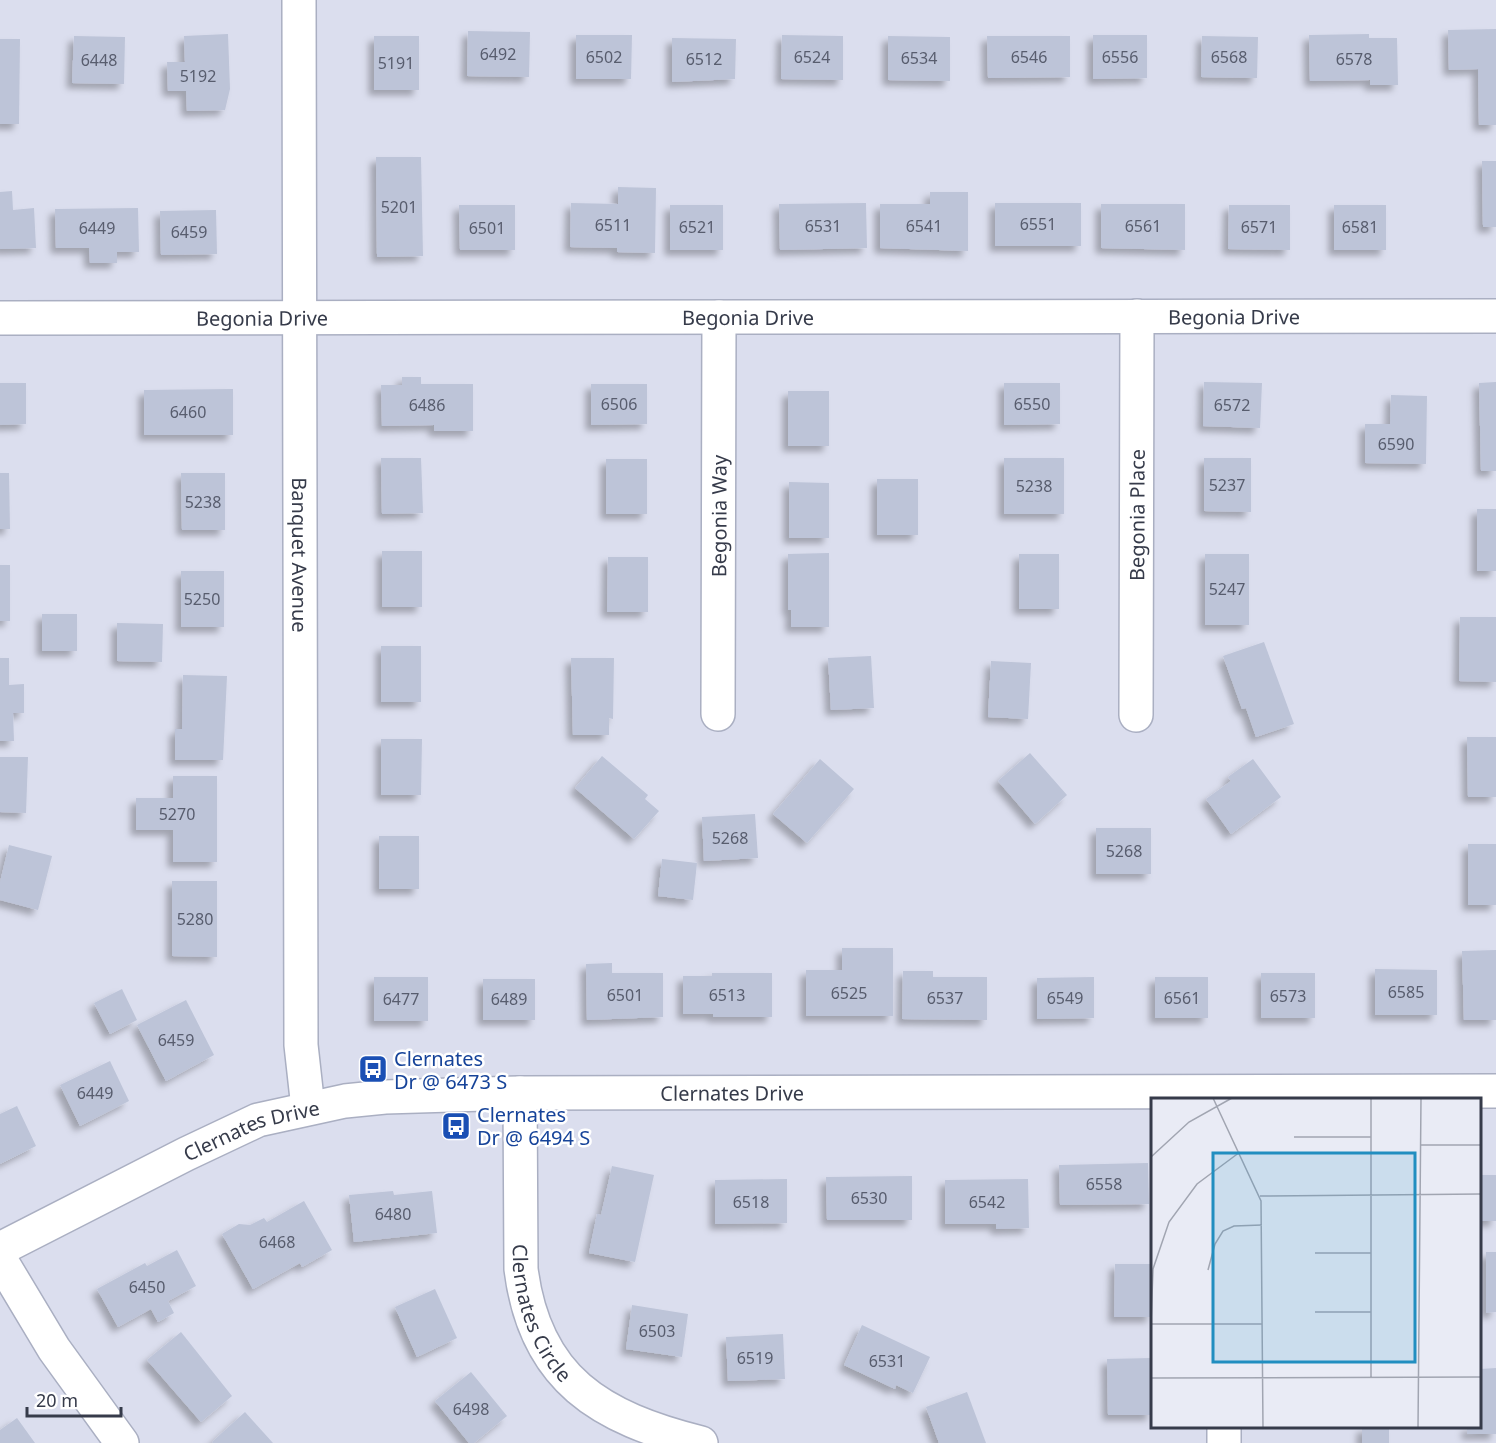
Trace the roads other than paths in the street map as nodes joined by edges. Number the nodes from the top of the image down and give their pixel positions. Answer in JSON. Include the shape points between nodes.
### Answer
{"nodes":[{"id":1,"x":299,"y":0,"type":"edge"},
{"id":2,"x":1137,"y":316,"type":"junction"},
{"id":3,"x":1496,"y":316,"type":"edge"},
{"id":4,"x":299,"y":317,"type":"junction"},
{"id":5,"x":719,"y":317,"type":"junction"},
{"id":6,"x":0,"y":318,"type":"edge"},
{"id":7,"x":718,"y":714,"type":"dead end"},
{"id":8,"x":1136,"y":715,"type":"dead end"},
{"id":9,"x":1496,"y":1091,"type":"edge"},
{"id":10,"x":520,"y":1093,"type":"junction"},
{"id":11,"x":1222,"y":1096,"type":"edge"},
{"id":12,"x":308,"y":1108,"type":"junction"},
{"id":13,"x":0,"y":1249,"type":"edge"},
{"id":14,"x":0,"y":1259,"type":"edge"},
{"id":15,"x":122,"y":1443,"type":"edge"},
{"id":16,"x":701,"y":1443,"type":"edge"}],
"edges":[{"from":1,"to":4,"type":"street","name":"Banquet Avenue"},
{"from":2,"to":3,"type":"street","name":"Begonia Drive"},
{"from":2,"to":5,"type":"street","name":"Begonia Drive"},
{"from":2,"to":8,"type":"street","name":"Begonia Place"},
{"from":4,"to":5,"type":"street","name":"Begonia Drive"},
{"from":4,"to":6,"type":"street","name":"Begonia Drive"},
{"from":4,"to":12,"type":"street","name":"Banquet Avenue","via":[[301,1045]]},
{"from":5,"to":7,"type":"street","name":"Begonia Way"},
{"from":9,"to":11,"type":"street","name":"Clernates Drive"},
{"from":10,"to":11,"type":"street","name":"Clernates Drive"},
{"from":10,"to":12,"type":"street","name":"Clernates Drive","via":[[385,1097]]},
{"from":10,"to":16,"type":"street","name":"Clernates Circle","via":[[521,1269],[524,1297],[545,1346],[582,1391],[605,1408],[654,1431]]},
{"from":12,"to":13,"type":"street","name":"Clernates Drive","via":[[248,1125]]},
{"from":14,"to":15,"type":"street","via":[[54,1349]]}]}
